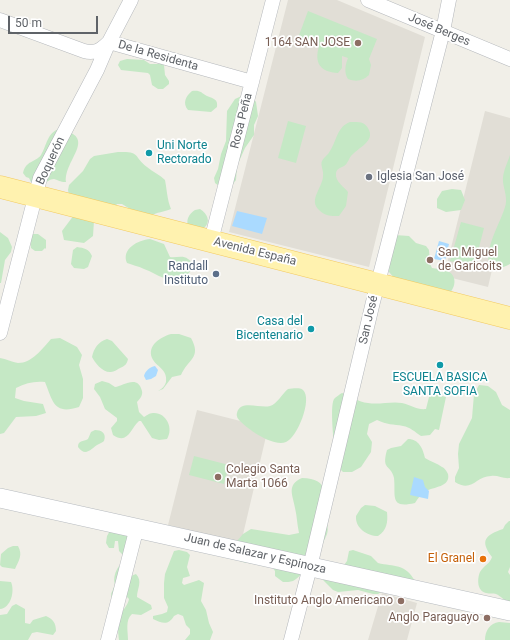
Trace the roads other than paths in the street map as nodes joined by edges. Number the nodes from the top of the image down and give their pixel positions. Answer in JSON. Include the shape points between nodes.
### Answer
{"nodes":[{"id":1,"x":131,"y":0,"type":"edge"},
{"id":2,"x":273,"y":0,"type":"edge"},
{"id":3,"x":368,"y":0,"type":"edge"},
{"id":4,"x":449,"y":0,"type":"edge"},
{"id":5,"x":0,"y":20,"type":"edge"},
{"id":6,"x":443,"y":31,"type":"junction"},
{"id":7,"x":109,"y":42,"type":"junction"},
{"id":8,"x":90,"y":52,"type":"junction"},
{"id":9,"x":510,"y":59,"type":"edge"},
{"id":10,"x":97,"y":70,"type":"junction"},
{"id":11,"x":252,"y":82,"type":"junction"},
{"id":12,"x":0,"y":187,"type":"edge"},
{"id":13,"x":33,"y":196,"type":"junction"},
{"id":14,"x":211,"y":241,"type":"junction"},
{"id":15,"x":378,"y":284,"type":"junction"},
{"id":16,"x":510,"y":318,"type":"edge"},
{"id":17,"x":0,"y":333,"type":"edge"},
{"id":18,"x":0,"y":498,"type":"edge"},
{"id":19,"x":137,"y":527,"type":"junction"},
{"id":20,"x":310,"y":567,"type":"junction"},
{"id":21,"x":510,"y":611,"type":"edge"},
{"id":22,"x":108,"y":640,"type":"edge"},
{"id":23,"x":291,"y":640,"type":"edge"}],
"edges":[{"from":1,"to":7,"type":"street","name":"Boquerón"},
{"from":2,"to":11,"type":"street","name":"Rosa Peña"},
{"from":3,"to":6,"type":"street","name":"José Berges"},
{"from":4,"to":6,"type":"street","name":"San José"},
{"from":5,"to":8,"type":"street"},
{"from":6,"to":9,"type":"street","name":"José Berges"},
{"from":6,"to":15,"type":"street","name":"San José"},
{"from":7,"to":8,"type":"street","name":"De la Residenta","via":[[96,52]]},
{"from":7,"to":10,"type":"street","name":"Boquerón"},
{"from":7,"to":11,"type":"street","name":"De la Residenta"},
{"from":8,"to":10,"type":"street","via":[[98,59]]},
{"from":10,"to":13,"type":"street","name":"Boquerón"},
{"from":11,"to":14,"type":"street","name":"Rosa Peña"},
{"from":12,"to":13,"type":"main road","name":"Avenida España"},
{"from":13,"to":14,"type":"main road","name":"Avenida España"},
{"from":13,"to":17,"type":"street","name":"Boquerón"},
{"from":14,"to":15,"type":"main road","name":"Avenida España"},
{"from":15,"to":16,"type":"main road","name":"Avenida España"},
{"from":15,"to":20,"type":"street","name":"San José"},
{"from":18,"to":19,"type":"street","name":"Juan de Salazar y Espinoza"},
{"from":19,"to":20,"type":"street","name":"Juan de Salazar y Espinoza"},
{"from":19,"to":22,"type":"street"},
{"from":20,"to":21,"type":"street","name":"Juan de Salazar y Espinoza"},
{"from":20,"to":23,"type":"street","name":"San José"}]}
